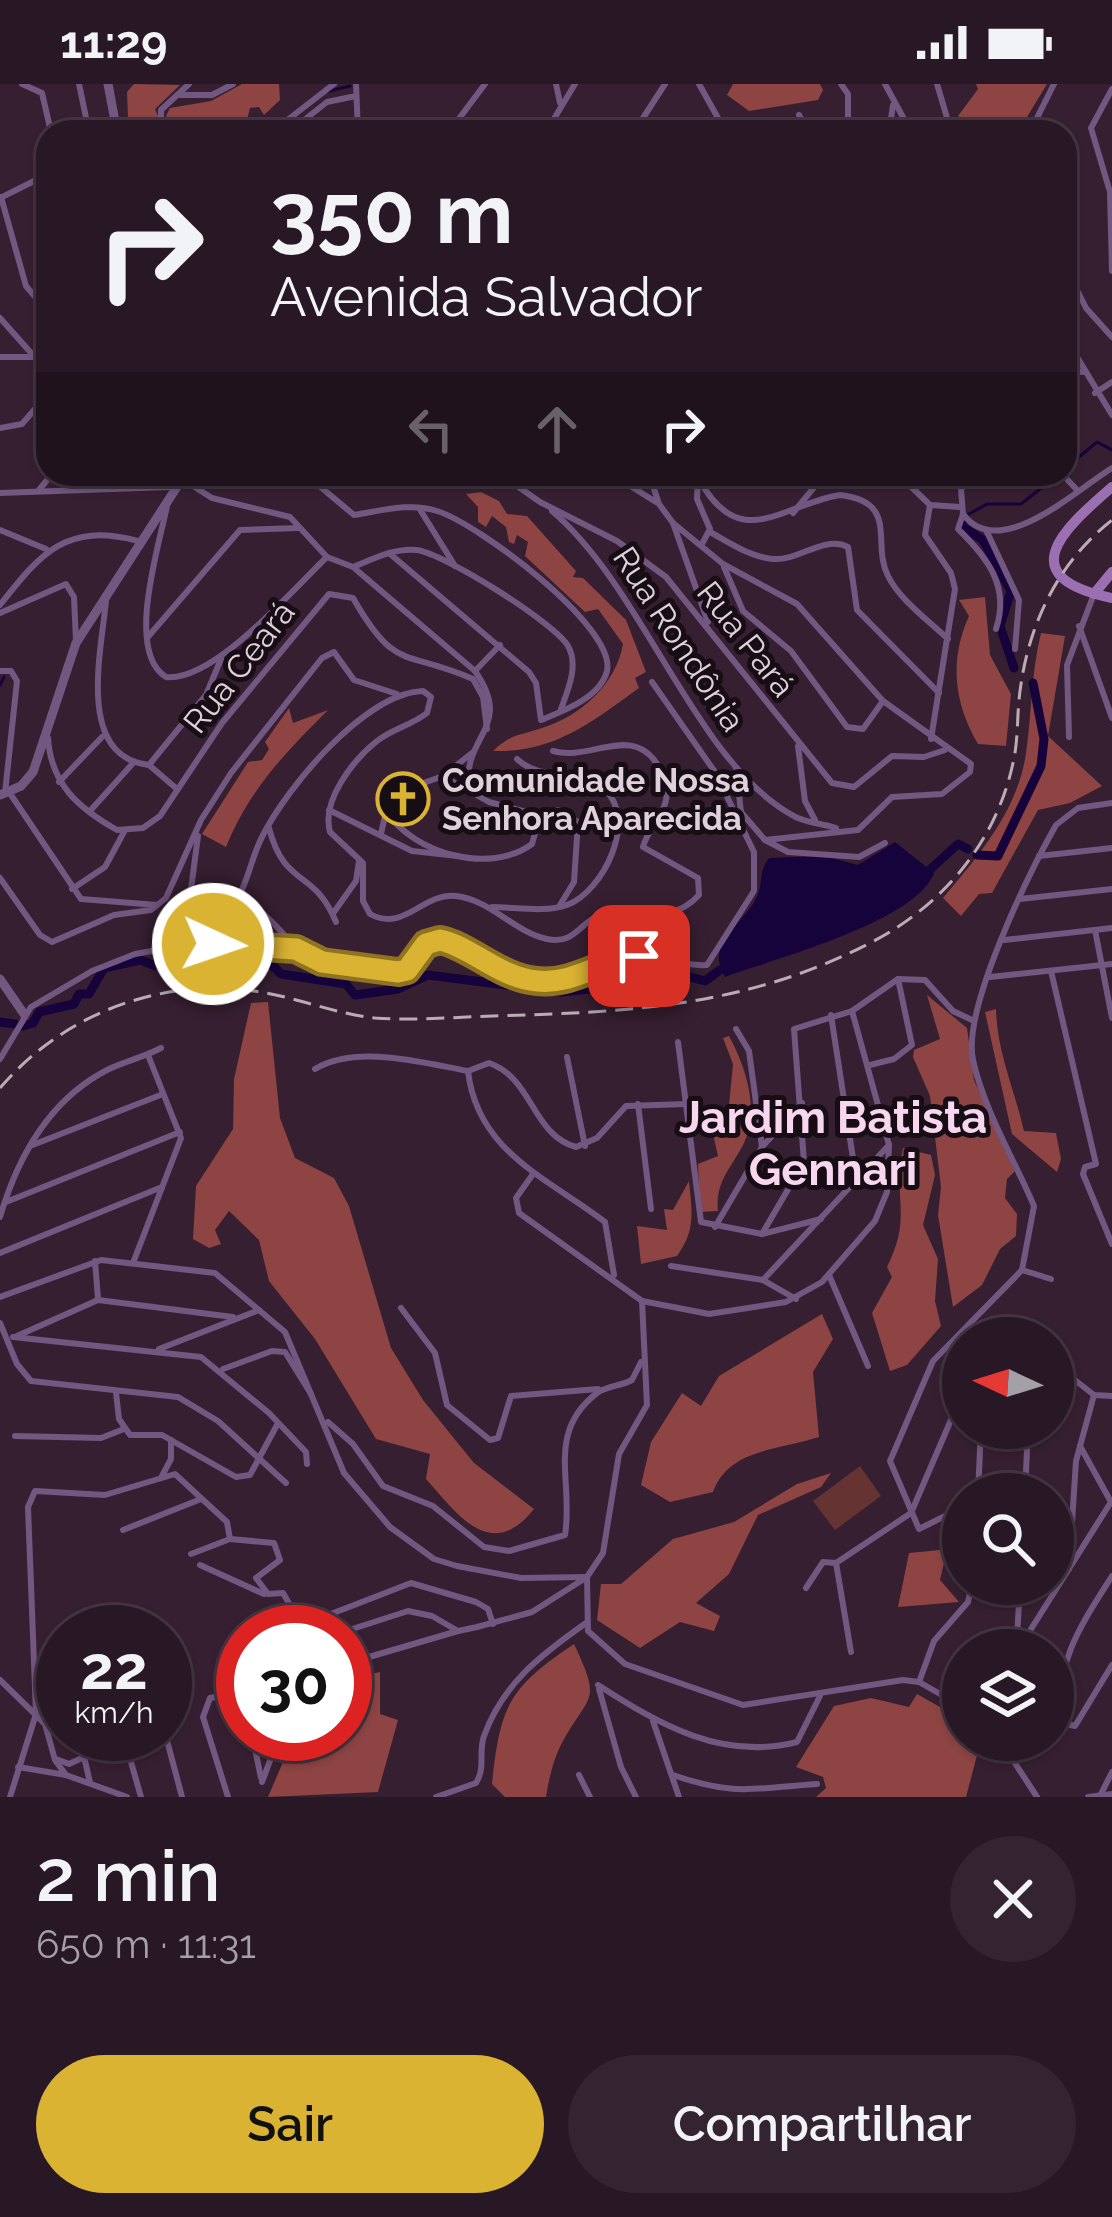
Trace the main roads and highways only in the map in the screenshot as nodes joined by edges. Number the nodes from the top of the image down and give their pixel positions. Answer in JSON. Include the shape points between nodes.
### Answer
{"nodes":[{"id":1,"x":1112,"y":488,"type":"edge"},
{"id":2,"x":1112,"y":572,"type":"edge"},
{"id":3,"x":1090,"y":593,"type":"junction"},
{"id":4,"x":1112,"y":598,"type":"edge"}],
"edges":[{"from":1,"to":3,"type":"main road","via":[[1055,542],[1056,571]]},
{"from":2,"to":3,"type":"main road"},
{"from":3,"to":4,"type":"main road"}]}
